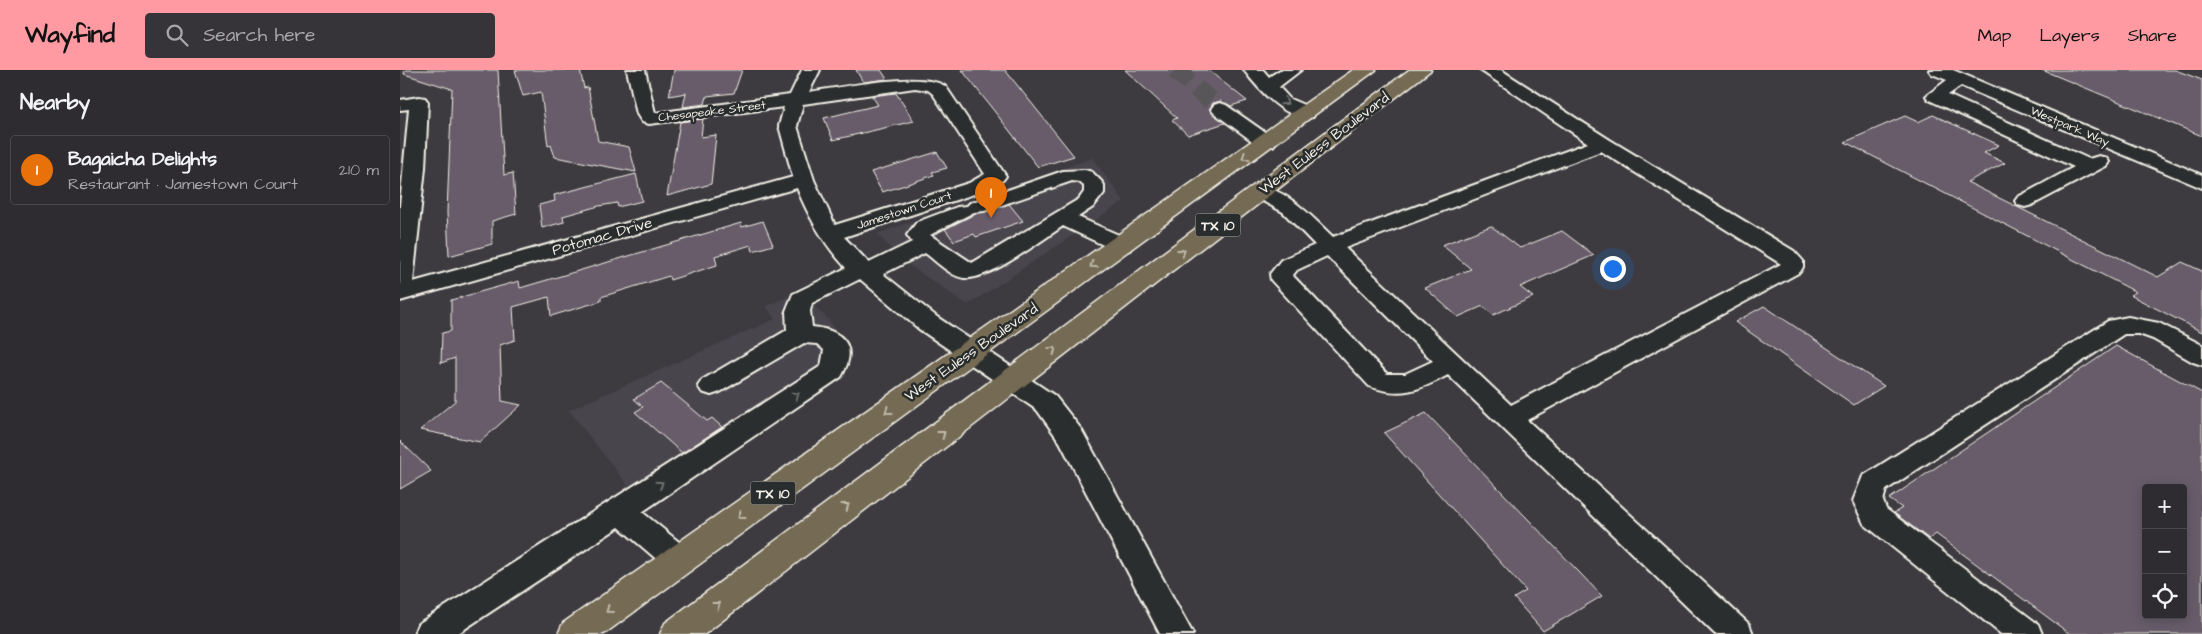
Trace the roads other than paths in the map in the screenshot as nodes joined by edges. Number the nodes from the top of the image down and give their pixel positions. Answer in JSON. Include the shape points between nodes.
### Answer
{"nodes":[{"id":1,"x":636,"y":70,"type":"edge"},
{"id":2,"x":811,"y":70,"type":"edge"},
{"id":3,"x":1253,"y":70,"type":"edge"},
{"id":4,"x":1292,"y":70,"type":"edge"},
{"id":5,"x":1366,"y":70,"type":"edge"},
{"id":6,"x":1421,"y":70,"type":"edge"},
{"id":7,"x":1489,"y":70,"type":"edge"},
{"id":8,"x":1938,"y":70,"type":"edge"},
{"id":9,"x":1960,"y":79,"type":"junction"},
{"id":10,"x":1268,"y":86,"type":"junction"},
{"id":11,"x":796,"y":100,"type":"junction"},
{"id":12,"x":400,"y":105,"type":"edge"},
{"id":13,"x":1220,"y":109,"type":"tunnel mouth"},
{"id":14,"x":1306,"y":113,"type":"junction"},
{"id":15,"x":1266,"y":142,"type":"junction"},
{"id":16,"x":1604,"y":144,"type":"junction"},
{"id":17,"x":2123,"y":148,"type":"junction"},
{"id":18,"x":2089,"y":167,"type":"junction"},
{"id":19,"x":1218,"y":176,"type":"junction"},
{"id":20,"x":804,"y":180,"type":"junction"},
{"id":21,"x":2202,"y":182,"type":"edge"},
{"id":22,"x":1260,"y":192,"type":"junction"},
{"id":23,"x":2025,"y":201,"type":"dead end"},
{"id":24,"x":1063,"y":218,"type":"junction"},
{"id":25,"x":830,"y":234,"type":"junction"},
{"id":26,"x":926,"y":244,"type":"junction"},
{"id":27,"x":1122,"y":245,"type":"junction"},
{"id":28,"x":1330,"y":246,"type":"junction"},
{"id":29,"x":864,"y":271,"type":"junction"},
{"id":30,"x":400,"y":294,"type":"edge"},
{"id":31,"x":800,"y":334,"type":"junction"},
{"id":32,"x":970,"y":353,"type":"junction"},
{"id":33,"x":2202,"y":356,"type":"edge"},
{"id":34,"x":1450,"y":363,"type":"junction"},
{"id":35,"x":1014,"y":380,"type":"junction"},
{"id":36,"x":710,"y":386,"type":"dead end"},
{"id":37,"x":1508,"y":418,"type":"junction"},
{"id":38,"x":620,"y":511,"type":"junction"},
{"id":39,"x":679,"y":560,"type":"junction"},
{"id":40,"x":430,"y":634,"type":"edge"},
{"id":41,"x":576,"y":634,"type":"edge"},
{"id":42,"x":678,"y":634,"type":"edge"},
{"id":43,"x":1177,"y":634,"type":"edge"},
{"id":44,"x":1737,"y":634,"type":"edge"},
{"id":45,"x":2026,"y":634,"type":"edge"}],
"edges":[{"from":1,"to":11,"type":"street","name":"Chesapeake Street","via":[[649,118]]},
{"from":2,"to":11,"type":"street"},
{"from":3,"to":10,"type":"street"},
{"from":4,"to":10,"type":"street"},
{"from":5,"to":14,"type":"main road","name":"West Euless Boulevard","number":"TX 10"},
{"from":6,"to":22,"type":"main road","name":"West Euless Boulevard","number":"TX 10"},
{"from":7,"to":16,"type":"street"},
{"from":8,"to":9,"type":"street","name":"Westpark Way"},
{"from":9,"to":17,"type":"street","name":"Westpark Way"},
{"from":9,"to":18,"type":"street","via":[[1935,96]]},
{"from":10,"to":14,"type":"street","one_way":true,"via":[[1284,102]]},
{"from":11,"to":20,"type":"street","via":[[788,126]]},
{"from":11,"to":25,"type":"street","name":"Jamestown Court","via":[[915,83],[933,85],[996,176],[976,187]]},
{"from":12,"to":30,"type":"street","via":[[419,102],[415,168]]},
{"from":13,"to":15,"type":"street"},
{"from":14,"to":15,"type":"main road","name":"West Euless Boulevard","number":"TX 10"},
{"from":15,"to":19,"type":"main road","name":"West Euless Boulevard","number":"TX 10","one_way":true},
{"from":16,"to":28,"type":"street"},
{"from":16,"to":37,"type":"street","via":[[1786,256],[1792,261],[1792,267]]},
{"from":17,"to":18,"type":"street"},
{"from":17,"to":21,"type":"street","name":"Westpark Way"},
{"from":18,"to":23,"type":"street"},
{"from":19,"to":22,"type":"main road"},
{"from":19,"to":27,"type":"main road","name":"West Euless Boulevard","number":"TX 10"},
{"from":20,"to":25,"type":"street"},
{"from":20,"to":30,"type":"street","name":"Potomac Drive"},
{"from":22,"to":28,"type":"street","via":[[1290,208]]},
{"from":35,"to":22,"type":"main road","name":"West Euless Boulevard","number":"TX 10","one_way":true},
{"from":24,"to":26,"type":"street","via":[[977,270],[965,271]]},
{"from":24,"to":26,"type":"street","via":[[1086,203],[1094,193],[1094,185],[1085,176],[1070,175],[971,209],[920,231],[918,238]]},
{"from":24,"to":27,"type":"street"},
{"from":25,"to":29,"type":"street"},
{"from":26,"to":29,"type":"street"},
{"from":27,"to":32,"type":"main road","name":"West Euless Boulevard","number":"TX 10","one_way":true},
{"from":28,"to":34,"type":"street"},
{"from":28,"to":34,"type":"street","via":[[1289,265],[1281,274],[1283,280],[1378,380],[1397,386]]},
{"from":29,"to":31,"type":"street","via":[[801,299],[798,312]]},
{"from":29,"to":32,"type":"street","via":[[928,324]]},
{"from":31,"to":36,"type":"street"},
{"from":38,"to":31,"type":"street","one_way":true,"via":[[832,371],[837,347],[823,336]]},
{"from":32,"to":35,"type":"street"},
{"from":32,"to":39,"type":"main road","name":"West Euless Boulevard","number":"TX 10","one_way":true},
{"from":33,"to":45,"type":"street","via":[[2150,328],[2132,324],[2117,327],[1873,484],[1868,501],[1874,516]]},
{"from":34,"to":37,"type":"street"},
{"from":42,"to":35,"type":"main road","name":"West Euless Boulevard","number":"TX 10","one_way":true},
{"from":35,"to":43,"type":"street","via":[[1046,403],[1071,436]]},
{"from":37,"to":44,"type":"street"},
{"from":38,"to":39,"type":"street"},
{"from":38,"to":40,"type":"street"},
{"from":39,"to":41,"type":"main road","name":"West Euless Boulevard","number":"TX 10","one_way":true}]}
